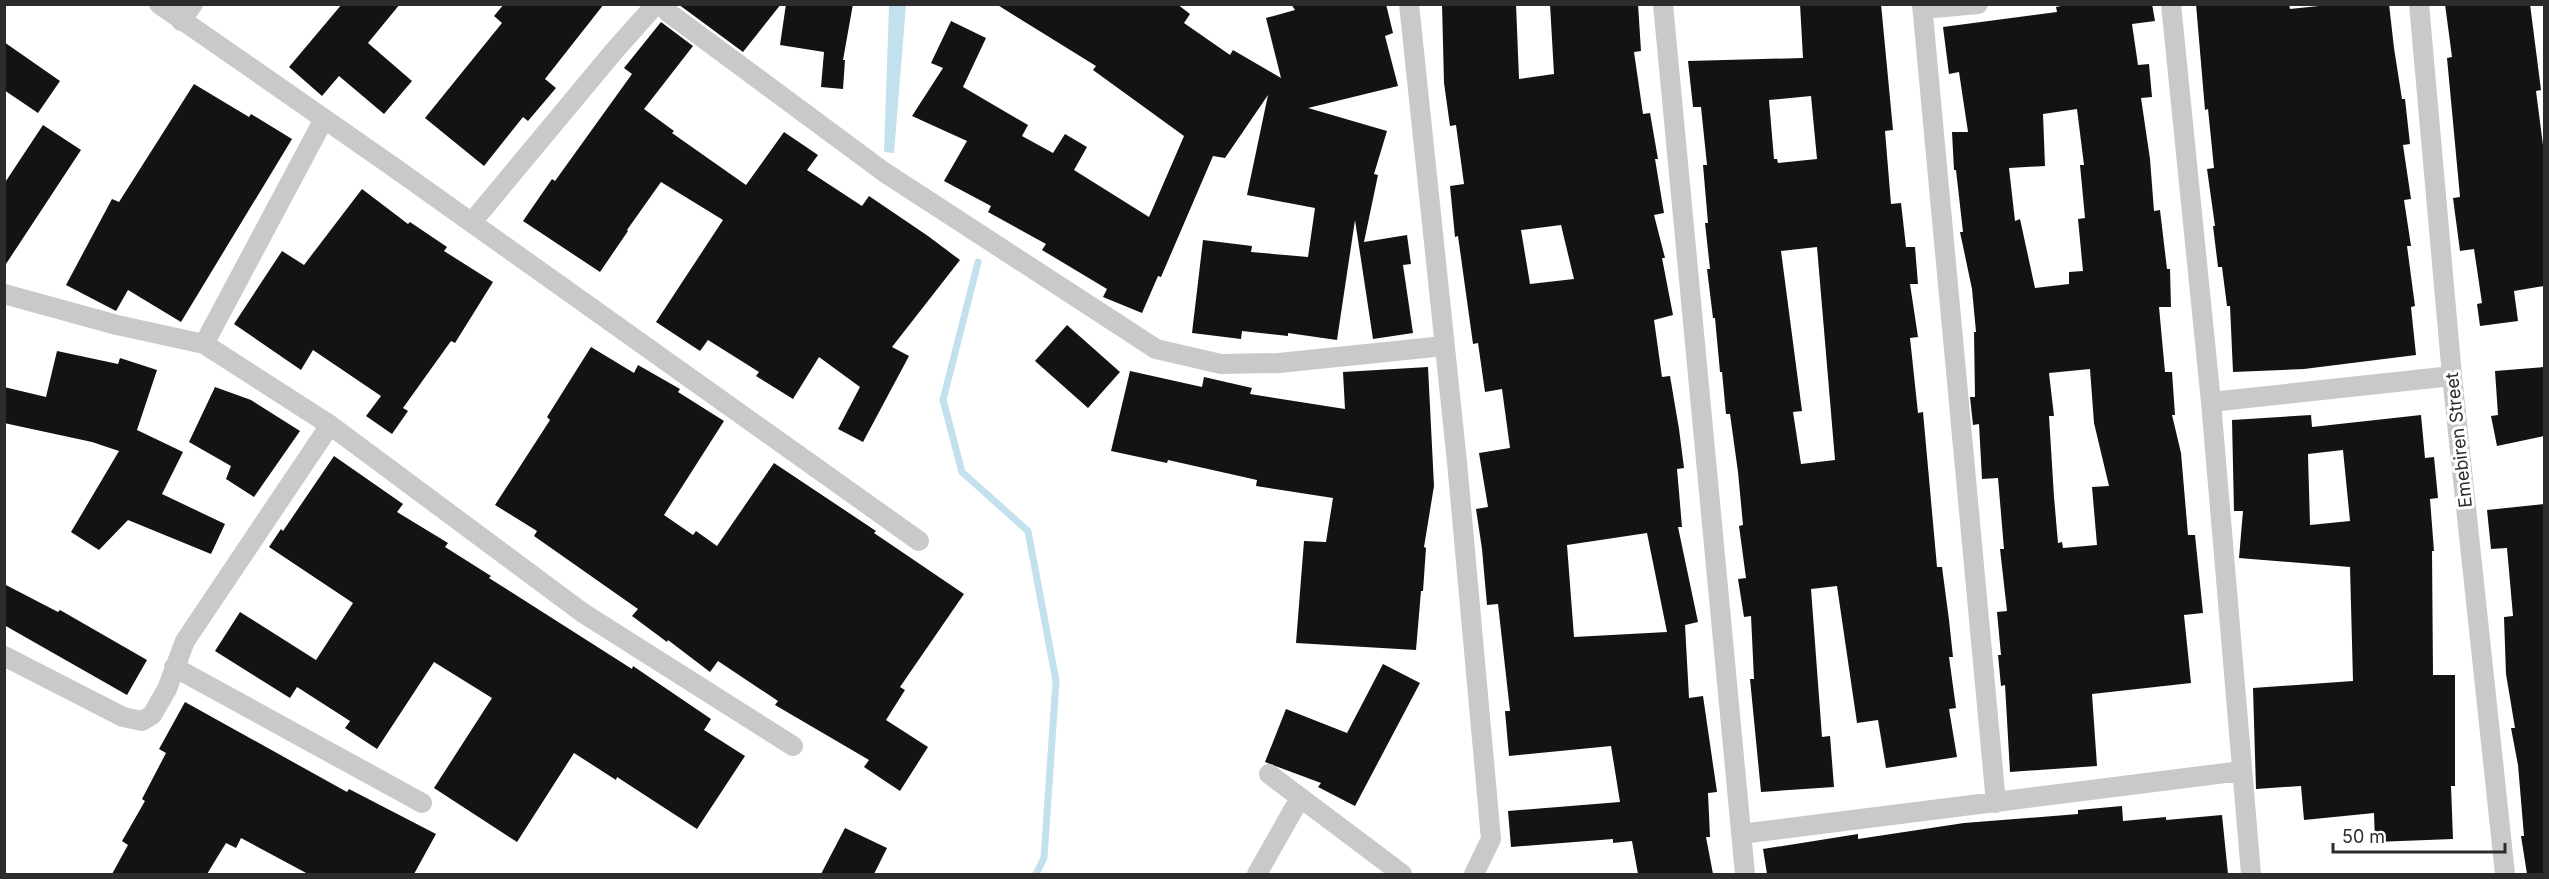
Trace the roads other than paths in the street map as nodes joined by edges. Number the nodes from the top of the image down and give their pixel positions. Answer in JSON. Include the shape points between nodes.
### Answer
{"nodes":[{"id":1,"x":159,"y":4,"type":"edge"},
{"id":2,"x":193,"y":4,"type":"edge"},
{"id":3,"x":656,"y":4,"type":"edge"},
{"id":4,"x":661,"y":4,"type":"edge"},
{"id":5,"x":1409,"y":4,"type":"edge"},
{"id":6,"x":1663,"y":4,"type":"edge"},
{"id":7,"x":1978,"y":4,"type":"edge"},
{"id":8,"x":2171,"y":4,"type":"edge"},
{"id":9,"x":2419,"y":4,"type":"edge"},
{"id":10,"x":1922,"y":7,"type":"edge"},
{"id":11,"x":182,"y":21,"type":"junction"},
{"id":12,"x":324,"y":119,"type":"junction"},
{"id":13,"x":472,"y":222,"type":"junction"},
{"id":14,"x":4,"y":294,"type":"edge"},
{"id":15,"x":204,"y":344,"type":"junction"},
{"id":16,"x":1444,"y":346,"type":"junction"},
{"id":17,"x":2452,"y":376,"type":"junction"},
{"id":18,"x":2211,"y":402,"type":"junction"},
{"id":19,"x":330,"y":425,"type":"junction"},
{"id":20,"x":919,"y":541,"type":"dead end"},
{"id":21,"x":4,"y":656,"type":"edge"},
{"id":22,"x":174,"y":667,"type":"junction"},
{"id":23,"x":793,"y":746,"type":"dead end"},
{"id":24,"x":2241,"y":771,"type":"junction"},
{"id":25,"x":1269,"y":774,"type":"dead end"},
{"id":26,"x":1300,"y":798,"type":"junction"},
{"id":27,"x":422,"y":803,"type":"dead end"},
{"id":28,"x":1996,"y":803,"type":"junction"},
{"id":29,"x":1741,"y":834,"type":"junction"},
{"id":30,"x":1257,"y":874,"type":"edge"},
{"id":31,"x":1402,"y":874,"type":"edge"},
{"id":32,"x":1474,"y":874,"type":"edge"},
{"id":33,"x":1744,"y":874,"type":"edge"},
{"id":34,"x":2251,"y":874,"type":"edge"},
{"id":35,"x":2505,"y":874,"type":"edge"}],
"edges":[{"from":1,"to":11,"type":"street"},
{"from":2,"to":11,"type":"street"},
{"from":3,"to":13,"type":"street"},
{"from":4,"to":16,"type":"street","via":[[884,172],[1156,349],[1221,364],[1279,363]]},
{"from":5,"to":16,"type":"street"},
{"from":6,"to":29,"type":"street"},
{"from":7,"to":10,"type":"street"},
{"from":8,"to":18,"type":"street"},
{"from":9,"to":17,"type":"street","name":"Emebiren Street"},
{"from":10,"to":28,"type":"street"},
{"from":11,"to":12,"type":"street"},
{"from":12,"to":13,"type":"street"},
{"from":12,"to":15,"type":"street"},
{"from":13,"to":20,"type":"street"},
{"from":14,"to":15,"type":"street"},
{"from":15,"to":19,"type":"street"},
{"from":16,"to":32,"type":"street","via":[[1491,839]]},
{"from":17,"to":18,"type":"street"},
{"from":17,"to":35,"type":"street","name":"Emebiren Street"},
{"from":18,"to":24,"type":"street"},
{"from":19,"to":22,"type":"street","via":[[185,641]]},
{"from":19,"to":23,"type":"street","via":[[583,613]]},
{"from":21,"to":22,"type":"street","via":[[123,717],[142,721],[152,715]]},
{"from":22,"to":27,"type":"street"},
{"from":24,"to":28,"type":"street"},
{"from":24,"to":34,"type":"street"},
{"from":25,"to":26,"type":"street"},
{"from":26,"to":30,"type":"street"},
{"from":26,"to":31,"type":"street"},
{"from":28,"to":29,"type":"street"},
{"from":29,"to":33,"type":"street"}]}
